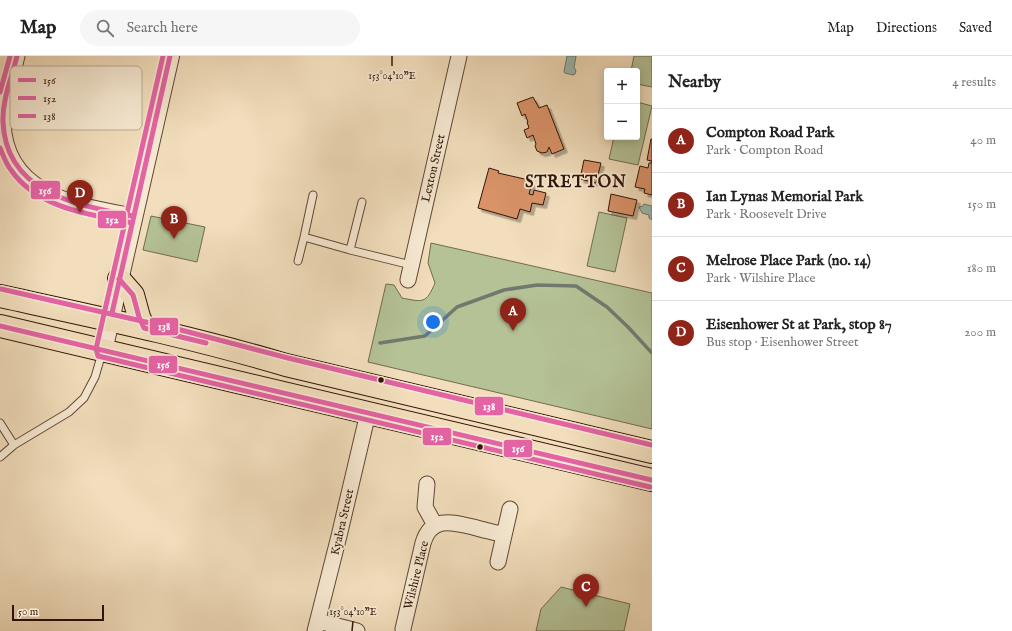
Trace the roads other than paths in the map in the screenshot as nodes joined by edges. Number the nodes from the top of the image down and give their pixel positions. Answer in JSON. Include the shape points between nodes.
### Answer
{"nodes":[{"id":1,"x":17,"y":56,"type":"edge"},
{"id":2,"x":170,"y":56,"type":"edge"},
{"id":3,"x":459,"y":56,"type":"edge"},
{"id":4,"x":14,"y":66,"type":"edge"},
{"id":5,"x":10,"y":84,"type":"edge"},
{"id":6,"x":6,"y":158,"type":"edge"},
{"id":7,"x":313,"y":195,"type":"dead end"},
{"id":8,"x":362,"y":202,"type":"dead end"},
{"id":9,"x":133,"y":216,"type":"junction"},
{"id":10,"x":304,"y":236,"type":"junction"},
{"id":11,"x":350,"y":250,"type":"junction"},
{"id":12,"x":298,"y":261,"type":"dead end"},
{"id":13,"x":411,"y":265,"type":"junction"},
{"id":14,"x":119,"y":279,"type":"junction"},
{"id":15,"x":408,"y":280,"type":"dead end"},
{"id":16,"x":0,"y":296,"type":"edge"},
{"id":17,"x":111,"y":320,"type":"junction"},
{"id":18,"x":0,"y":326,"type":"edge"},
{"id":19,"x":144,"y":328,"type":"junction"},
{"id":20,"x":103,"y":351,"type":"junction"},
{"id":21,"x":368,"y":412,"type":"junction"},
{"id":22,"x":0,"y":423,"type":"edge"},
{"id":23,"x":14,"y":445,"type":"junction"},
{"id":24,"x":652,"y":452,"type":"edge"},
{"id":25,"x":0,"y":457,"type":"edge"},
{"id":26,"x":652,"y":480,"type":"edge"},
{"id":27,"x":427,"y":484,"type":"dead end"},
{"id":28,"x":510,"y":510,"type":"dead end"},
{"id":29,"x":435,"y":525,"type":"junction"},
{"id":30,"x":504,"y":534,"type":"junction"},
{"id":31,"x":498,"y":562,"type":"dead end"},
{"id":32,"x":317,"y":626,"type":"edge"},
{"id":33,"x":401,"y":630,"type":"edge"},
{"id":34,"x":357,"y":631,"type":"edge"}],
"edges":[{"from":1,"to":4,"type":"street"},
{"from":2,"to":9,"type":"street"},
{"from":3,"to":13,"type":"street","name":"Lexton Street"},
{"from":5,"to":6,"type":"street","via":[[3,121]]},
{"from":6,"to":9,"type":"street","via":[[40,189],[54,196]]},
{"from":7,"to":10,"type":"lane"},
{"from":8,"to":11,"type":"lane"},
{"from":9,"to":14,"type":"street"},
{"from":10,"to":11,"type":"lane"},
{"from":10,"to":12,"type":"lane"},
{"from":11,"to":13,"type":"lane"},
{"from":13,"to":15,"type":"street","name":"Lexton Street"},
{"from":14,"to":17,"type":"street"},
{"from":14,"to":19,"type":"main road","via":[[133,295]]},
{"from":16,"to":17,"type":"main road"},
{"from":17,"to":19,"type":"main road"},
{"from":17,"to":20,"type":"street"},
{"from":18,"to":20,"type":"main road"},
{"from":19,"to":24,"type":"main road","via":[[286,365]]},
{"from":20,"to":21,"type":"main road"},
{"from":20,"to":23,"type":"lane","via":[[95,378],[84,398],[69,412]]},
{"from":21,"to":26,"type":"main road"},
{"from":21,"to":32,"type":"street","name":"Kyabra Street"},
{"from":22,"to":23,"type":"lane"},
{"from":23,"to":25,"type":"lane"},
{"from":27,"to":29,"type":"street","name":"Wilshire Place","via":[[425,507]]},
{"from":28,"to":30,"type":"street"},
{"from":29,"to":30,"type":"street","name":"Wilshire Place","via":[[444,522],[454,523]]},
{"from":29,"to":33,"type":"street","name":"Wilshire Place","via":[[425,536]]},
{"from":30,"to":31,"type":"street"},
{"from":32,"to":34,"type":"street"}]}
